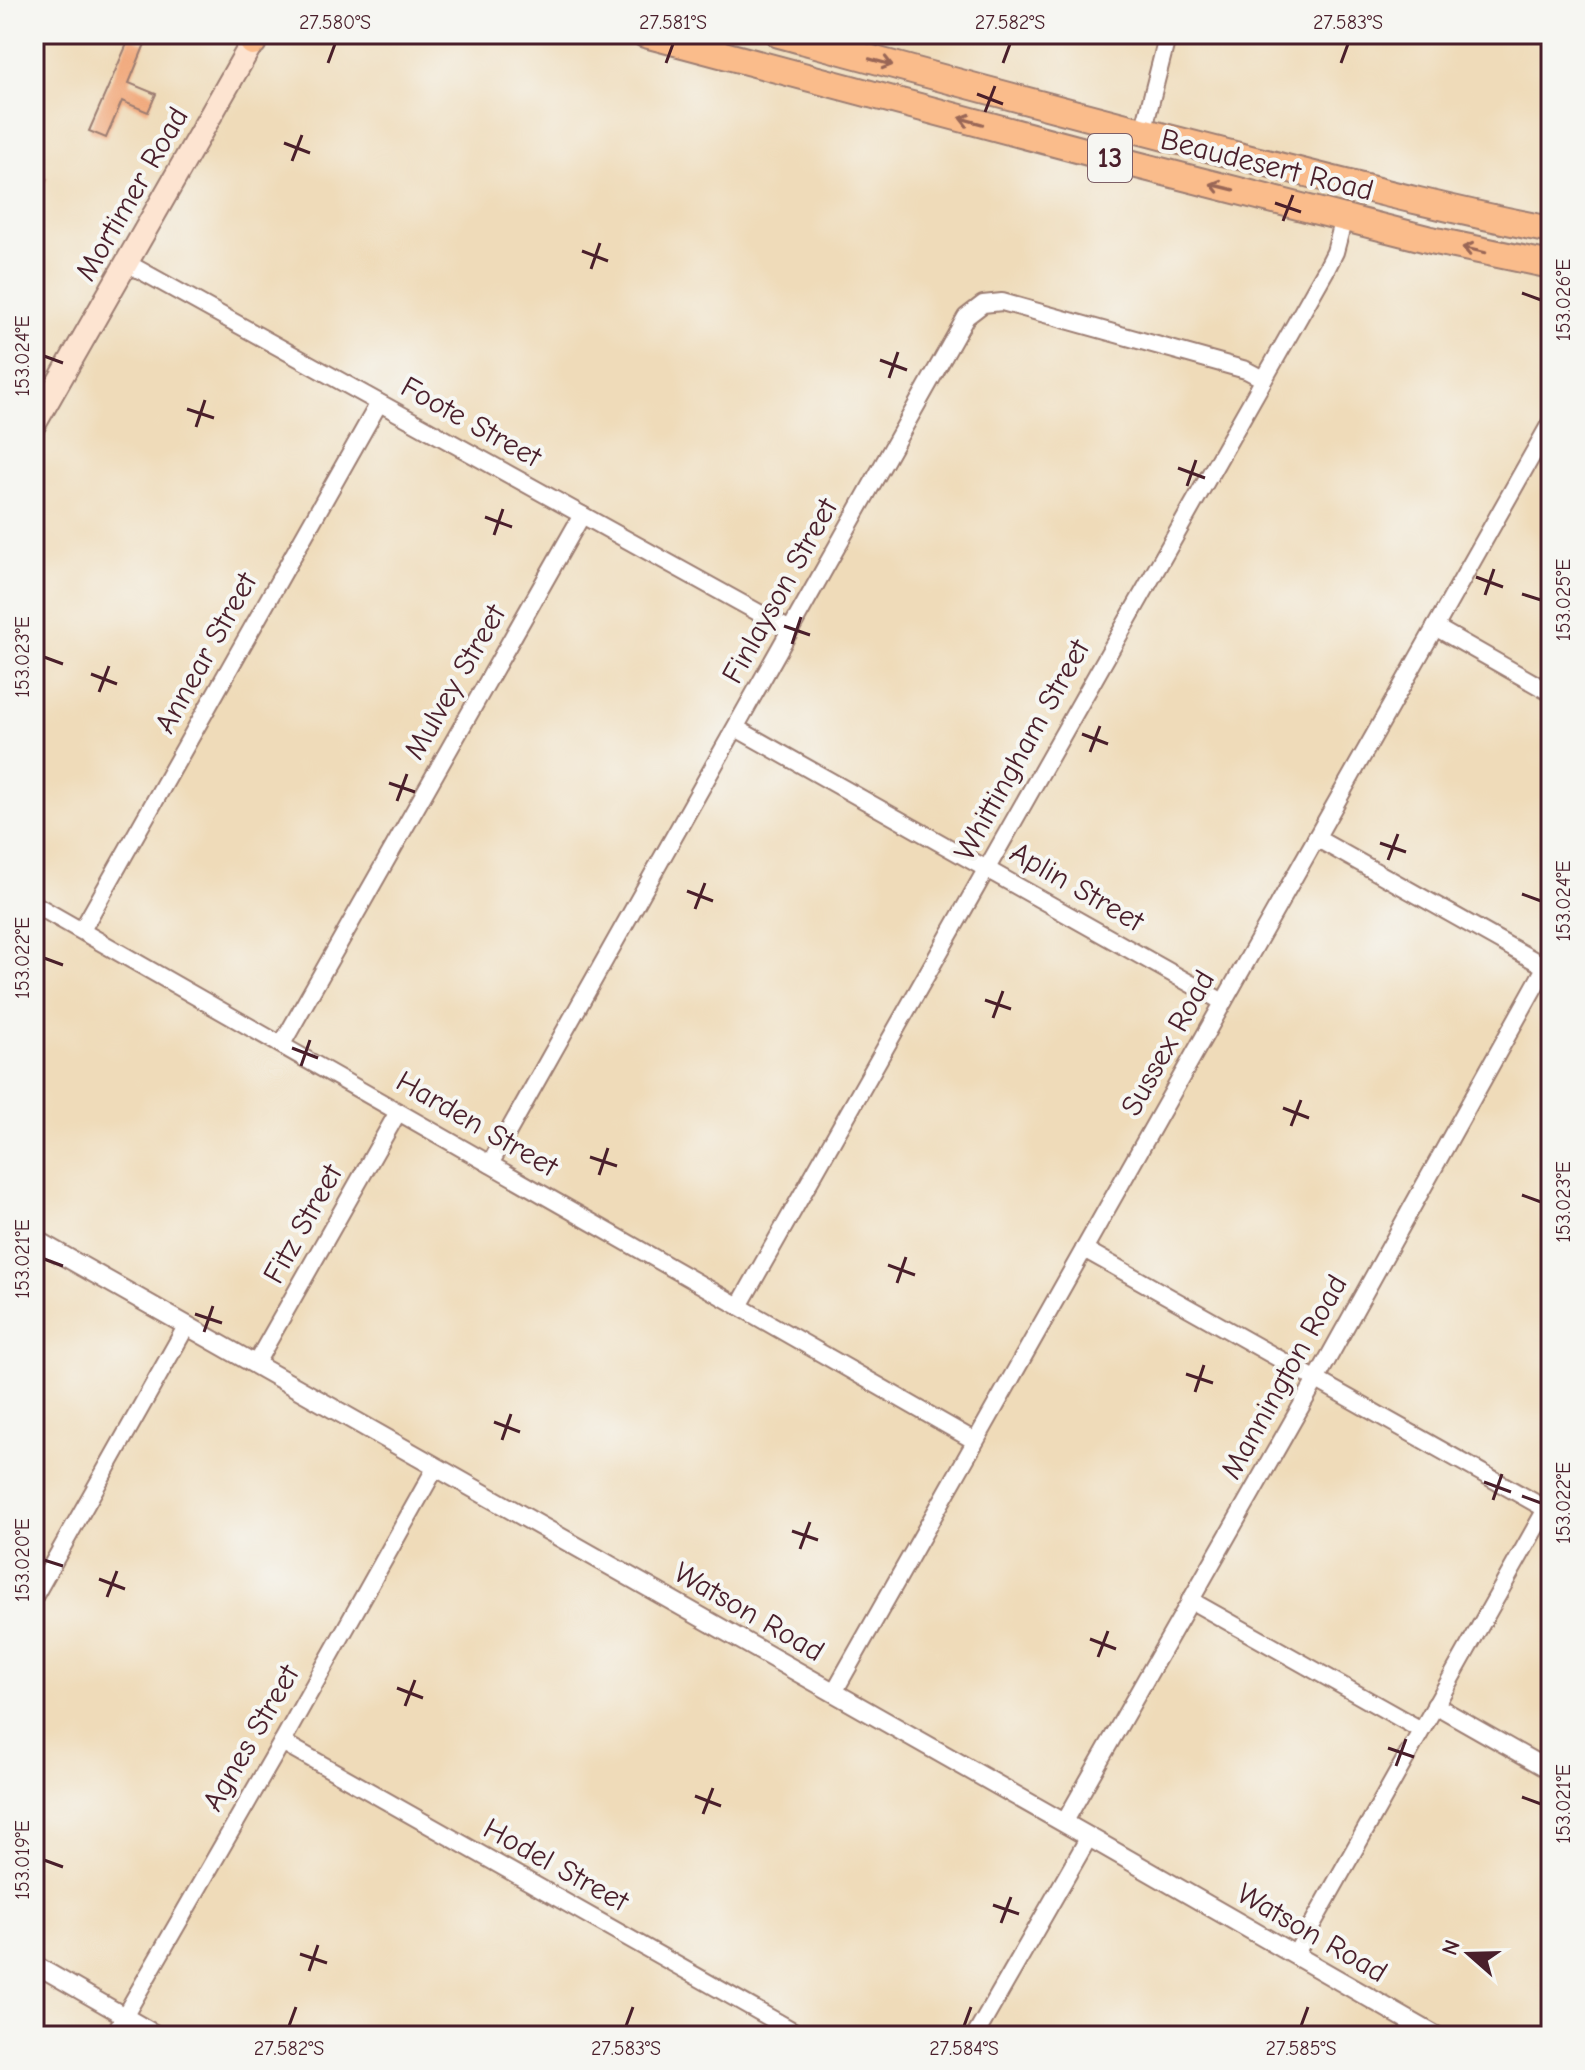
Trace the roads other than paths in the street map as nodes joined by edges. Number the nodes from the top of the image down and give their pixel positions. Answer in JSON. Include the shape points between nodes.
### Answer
{"nodes":[{"id":1,"x":645,"y":34,"type":"edge"},
{"id":2,"x":779,"y":34,"type":"edge"},
{"id":3,"x":1168,"y":34,"type":"edge"},
{"id":4,"x":254,"y":37,"type":"edge"},
{"id":5,"x":1143,"y":132,"type":"junction"},
{"id":6,"x":1344,"y":218,"type":"junction"},
{"id":7,"x":1551,"y":230,"type":"edge"},
{"id":8,"x":127,"y":263,"type":"junction"},
{"id":9,"x":1551,"y":265,"type":"edge"},
{"id":10,"x":1263,"y":379,"type":"junction"},
{"id":11,"x":379,"y":403,"type":"junction"},
{"id":12,"x":1551,"y":422,"type":"edge"},
{"id":13,"x":34,"y":425,"type":"edge"},
{"id":14,"x":582,"y":515,"type":"junction"},
{"id":15,"x":1435,"y":627,"type":"junction"},
{"id":16,"x":790,"y":630,"type":"junction"},
{"id":17,"x":1551,"y":693,"type":"edge"},
{"id":18,"x":736,"y":728,"type":"junction"},
{"id":19,"x":1316,"y":838,"type":"junction"},
{"id":20,"x":987,"y":868,"type":"junction"},
{"id":21,"x":34,"y":904,"type":"edge"},
{"id":22,"x":82,"y":930,"type":"junction"},
{"id":23,"x":1548,"y":962,"type":"edge"},
{"id":24,"x":1223,"y":1002,"type":"junction"},
{"id":25,"x":282,"y":1044,"type":"junction"},
{"id":26,"x":398,"y":1112,"type":"junction"},
{"id":27,"x":490,"y":1164,"type":"junction"},
{"id":28,"x":34,"y":1239,"type":"edge"},
{"id":29,"x":1084,"y":1249,"type":"junction"},
{"id":30,"x":739,"y":1306,"type":"junction"},
{"id":31,"x":187,"y":1325,"type":"junction"},
{"id":32,"x":256,"y":1363,"type":"junction"},
{"id":33,"x":1316,"y":1380,"type":"junction"},
{"id":34,"x":975,"y":1441,"type":"junction"},
{"id":35,"x":436,"y":1467,"type":"junction"},
{"id":36,"x":1548,"y":1505,"type":"edge"},
{"id":37,"x":34,"y":1597,"type":"edge"},
{"id":38,"x":1190,"y":1600,"type":"junction"},
{"id":39,"x":834,"y":1692,"type":"junction"},
{"id":40,"x":1435,"y":1705,"type":"junction"},
{"id":41,"x":1421,"y":1730,"type":"junction"},
{"id":42,"x":282,"y":1742,"type":"junction"},
{"id":43,"x":1551,"y":1771,"type":"edge"},
{"id":44,"x":1064,"y":1823,"type":"junction"},
{"id":45,"x":1089,"y":1837,"type":"junction"},
{"id":46,"x":1295,"y":1955,"type":"junction"},
{"id":47,"x":34,"y":1964,"type":"edge"},
{"id":48,"x":124,"y":2016,"type":"junction"},
{"id":49,"x":113,"y":2036,"type":"edge"},
{"id":50,"x":159,"y":2036,"type":"edge"},
{"id":51,"x":802,"y":2036,"type":"edge"},
{"id":52,"x":975,"y":2036,"type":"edge"},
{"id":53,"x":1436,"y":2036,"type":"edge"}],
"edges":[{"from":6,"to":1,"type":"highway","name":"Beaudesert Road","number":"13","one_way":true},
{"from":2,"to":5,"type":"highway","name":"Beaudesert Road","number":"13","one_way":true},
{"from":3,"to":5,"type":"street"},
{"from":4,"to":8,"type":"main road","name":"Mortimer Road"},
{"from":5,"to":7,"type":"highway","name":"Beaudesert Road","number":"13"},
{"from":9,"to":6,"type":"highway","name":"Beaudesert Road","number":"13","one_way":true},
{"from":6,"to":10,"type":"street","name":"Whittingham Street","via":[[1327,268]]},
{"from":8,"to":11,"type":"street","name":"Foote Street"},
{"from":8,"to":13,"type":"main road","name":"Mortimer Road"},
{"from":10,"to":16,"type":"street","name":"Finlayson Street","via":[[1002,302],[983,304],[966,317]]},
{"from":10,"to":20,"type":"street","name":"Whittingham Street"},
{"from":11,"to":14,"type":"street","name":"Foote Street"},
{"from":11,"to":22,"type":"street","name":"Annear Street"},
{"from":12,"to":15,"type":"street","name":"Sussex Road"},
{"from":14,"to":16,"type":"street","name":"Foote Street"},
{"from":14,"to":25,"type":"street","name":"Mulvey Street"},
{"from":15,"to":17,"type":"street"},
{"from":15,"to":19,"type":"street","name":"Sussex Road"},
{"from":16,"to":18,"type":"street","name":"Finlayson Street"},
{"from":18,"to":20,"type":"street","name":"Aplin Street"},
{"from":18,"to":27,"type":"street","name":"Finlayson Street"},
{"from":19,"to":23,"type":"street"},
{"from":19,"to":24,"type":"street","name":"Sussex Road"},
{"from":20,"to":24,"type":"street","name":"Aplin Street"},
{"from":20,"to":30,"type":"street","name":"Whittingham Street"},
{"from":21,"to":22,"type":"street","name":"Harden Street"},
{"from":22,"to":25,"type":"street","name":"Harden Street"},
{"from":23,"to":33,"type":"street","name":"Mannington Road"},
{"from":24,"to":29,"type":"street","name":"Sussex Road"},
{"from":25,"to":26,"type":"street","name":"Harden Street"},
{"from":26,"to":27,"type":"street","name":"Harden Street"},
{"from":26,"to":32,"type":"street","name":"Fitz Street"},
{"from":27,"to":30,"type":"street","name":"Harden Street"},
{"from":28,"to":31,"type":"street","name":"Watson Road"},
{"from":29,"to":33,"type":"street"},
{"from":29,"to":34,"type":"street","name":"Sussex Road"},
{"from":30,"to":34,"type":"street","name":"Harden Street"},
{"from":31,"to":32,"type":"street","name":"Watson Road"},
{"from":31,"to":37,"type":"street"},
{"from":32,"to":35,"type":"street","name":"Watson Road"},
{"from":33,"to":36,"type":"street"},
{"from":33,"to":38,"type":"street","name":"Mannington Road"},
{"from":34,"to":39,"type":"street","name":"Sussex Road"},
{"from":35,"to":39,"type":"street","name":"Watson Road"},
{"from":35,"to":42,"type":"street","name":"Agnes Street"},
{"from":36,"to":40,"type":"street"},
{"from":38,"to":41,"type":"street"},
{"from":38,"to":44,"type":"street","name":"Mannington Road"},
{"from":39,"to":44,"type":"street","name":"Watson Road"},
{"from":40,"to":41,"type":"street"},
{"from":40,"to":43,"type":"street"},
{"from":41,"to":46,"type":"street"},
{"from":42,"to":48,"type":"street","name":"Agnes Street"},
{"from":42,"to":51,"type":"street","name":"Hodel Street"},
{"from":44,"to":45,"type":"street","name":"Watson Road"},
{"from":45,"to":46,"type":"street","name":"Watson Road"},
{"from":45,"to":52,"type":"street"},
{"from":46,"to":53,"type":"street","name":"Watson Road"},
{"from":47,"to":48,"type":"street"},
{"from":48,"to":49,"type":"street","name":"Agnes Street"},
{"from":48,"to":50,"type":"street"}]}
